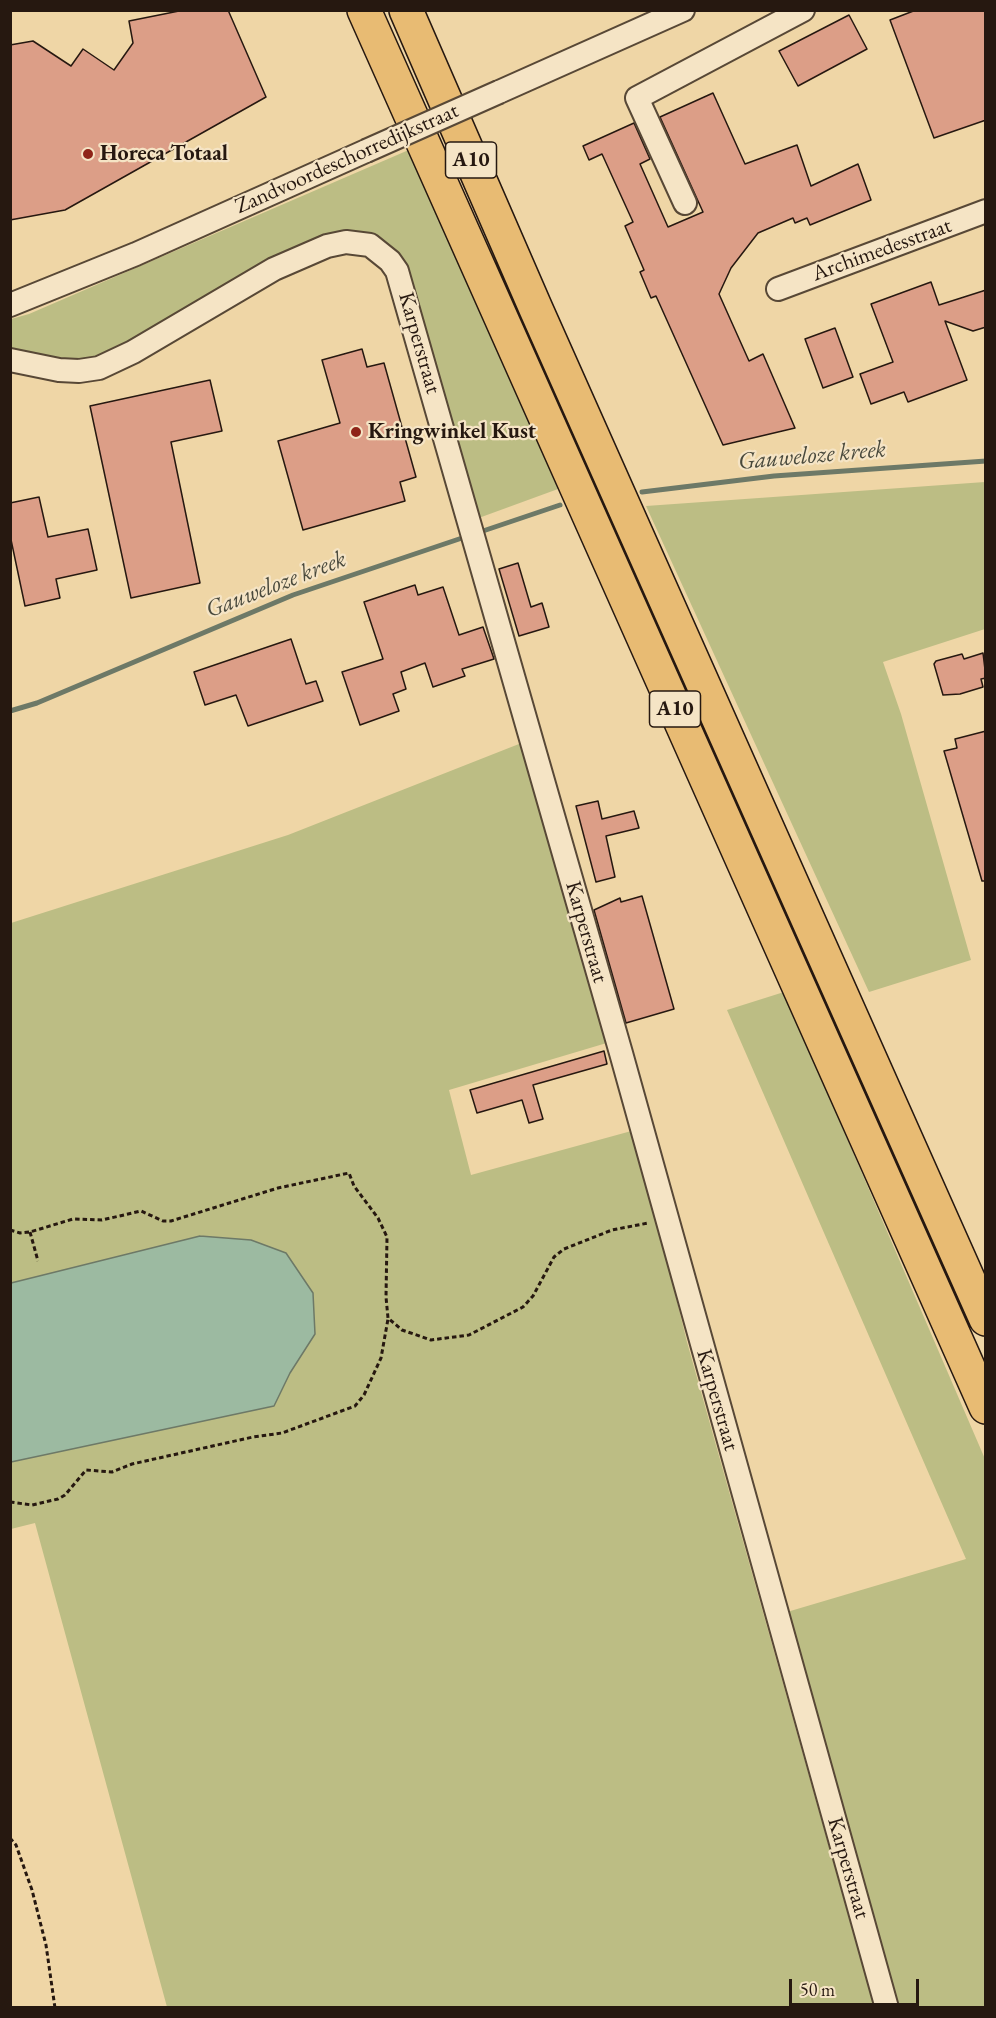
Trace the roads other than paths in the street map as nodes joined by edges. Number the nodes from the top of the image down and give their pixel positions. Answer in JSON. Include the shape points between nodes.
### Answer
{"nodes":[{"id":1,"x":364,"y":10,"type":"edge"},
{"id":2,"x":406,"y":10,"type":"edge"},
{"id":3,"x":683,"y":10,"type":"edge"},
{"id":4,"x":803,"y":10,"type":"edge"},
{"id":5,"x":685,"y":202,"type":"dead end"},
{"id":6,"x":986,"y":212,"type":"edge"},
{"id":7,"x":778,"y":289,"type":"dead end"},
{"id":8,"x":10,"y":305,"type":"edge"},
{"id":9,"x":10,"y":360,"type":"edge"},
{"id":10,"x":986,"y":1319,"type":"edge"},
{"id":11,"x":986,"y":1407,"type":"edge"},
{"id":12,"x":888,"y":2007,"type":"edge"}],
"edges":[{"from":1,"to":11,"type":"highway","number":"A10"},
{"from":2,"to":10,"type":"highway","number":"A10"},
{"from":3,"to":8,"type":"street","name":"Zandvoordeschorredijkstraat","bridge":true,"via":[[136,254]]},
{"from":4,"to":5,"type":"street","via":[[637,99]]},
{"from":6,"to":7,"type":"street","name":"Archimedesstraat"},
{"from":9,"to":12,"type":"street","name":"Karperstraat","via":[[59,370],[99,368],[274,269],[327,246],[346,242],[370,245],[390,261],[402,284]]}]}
